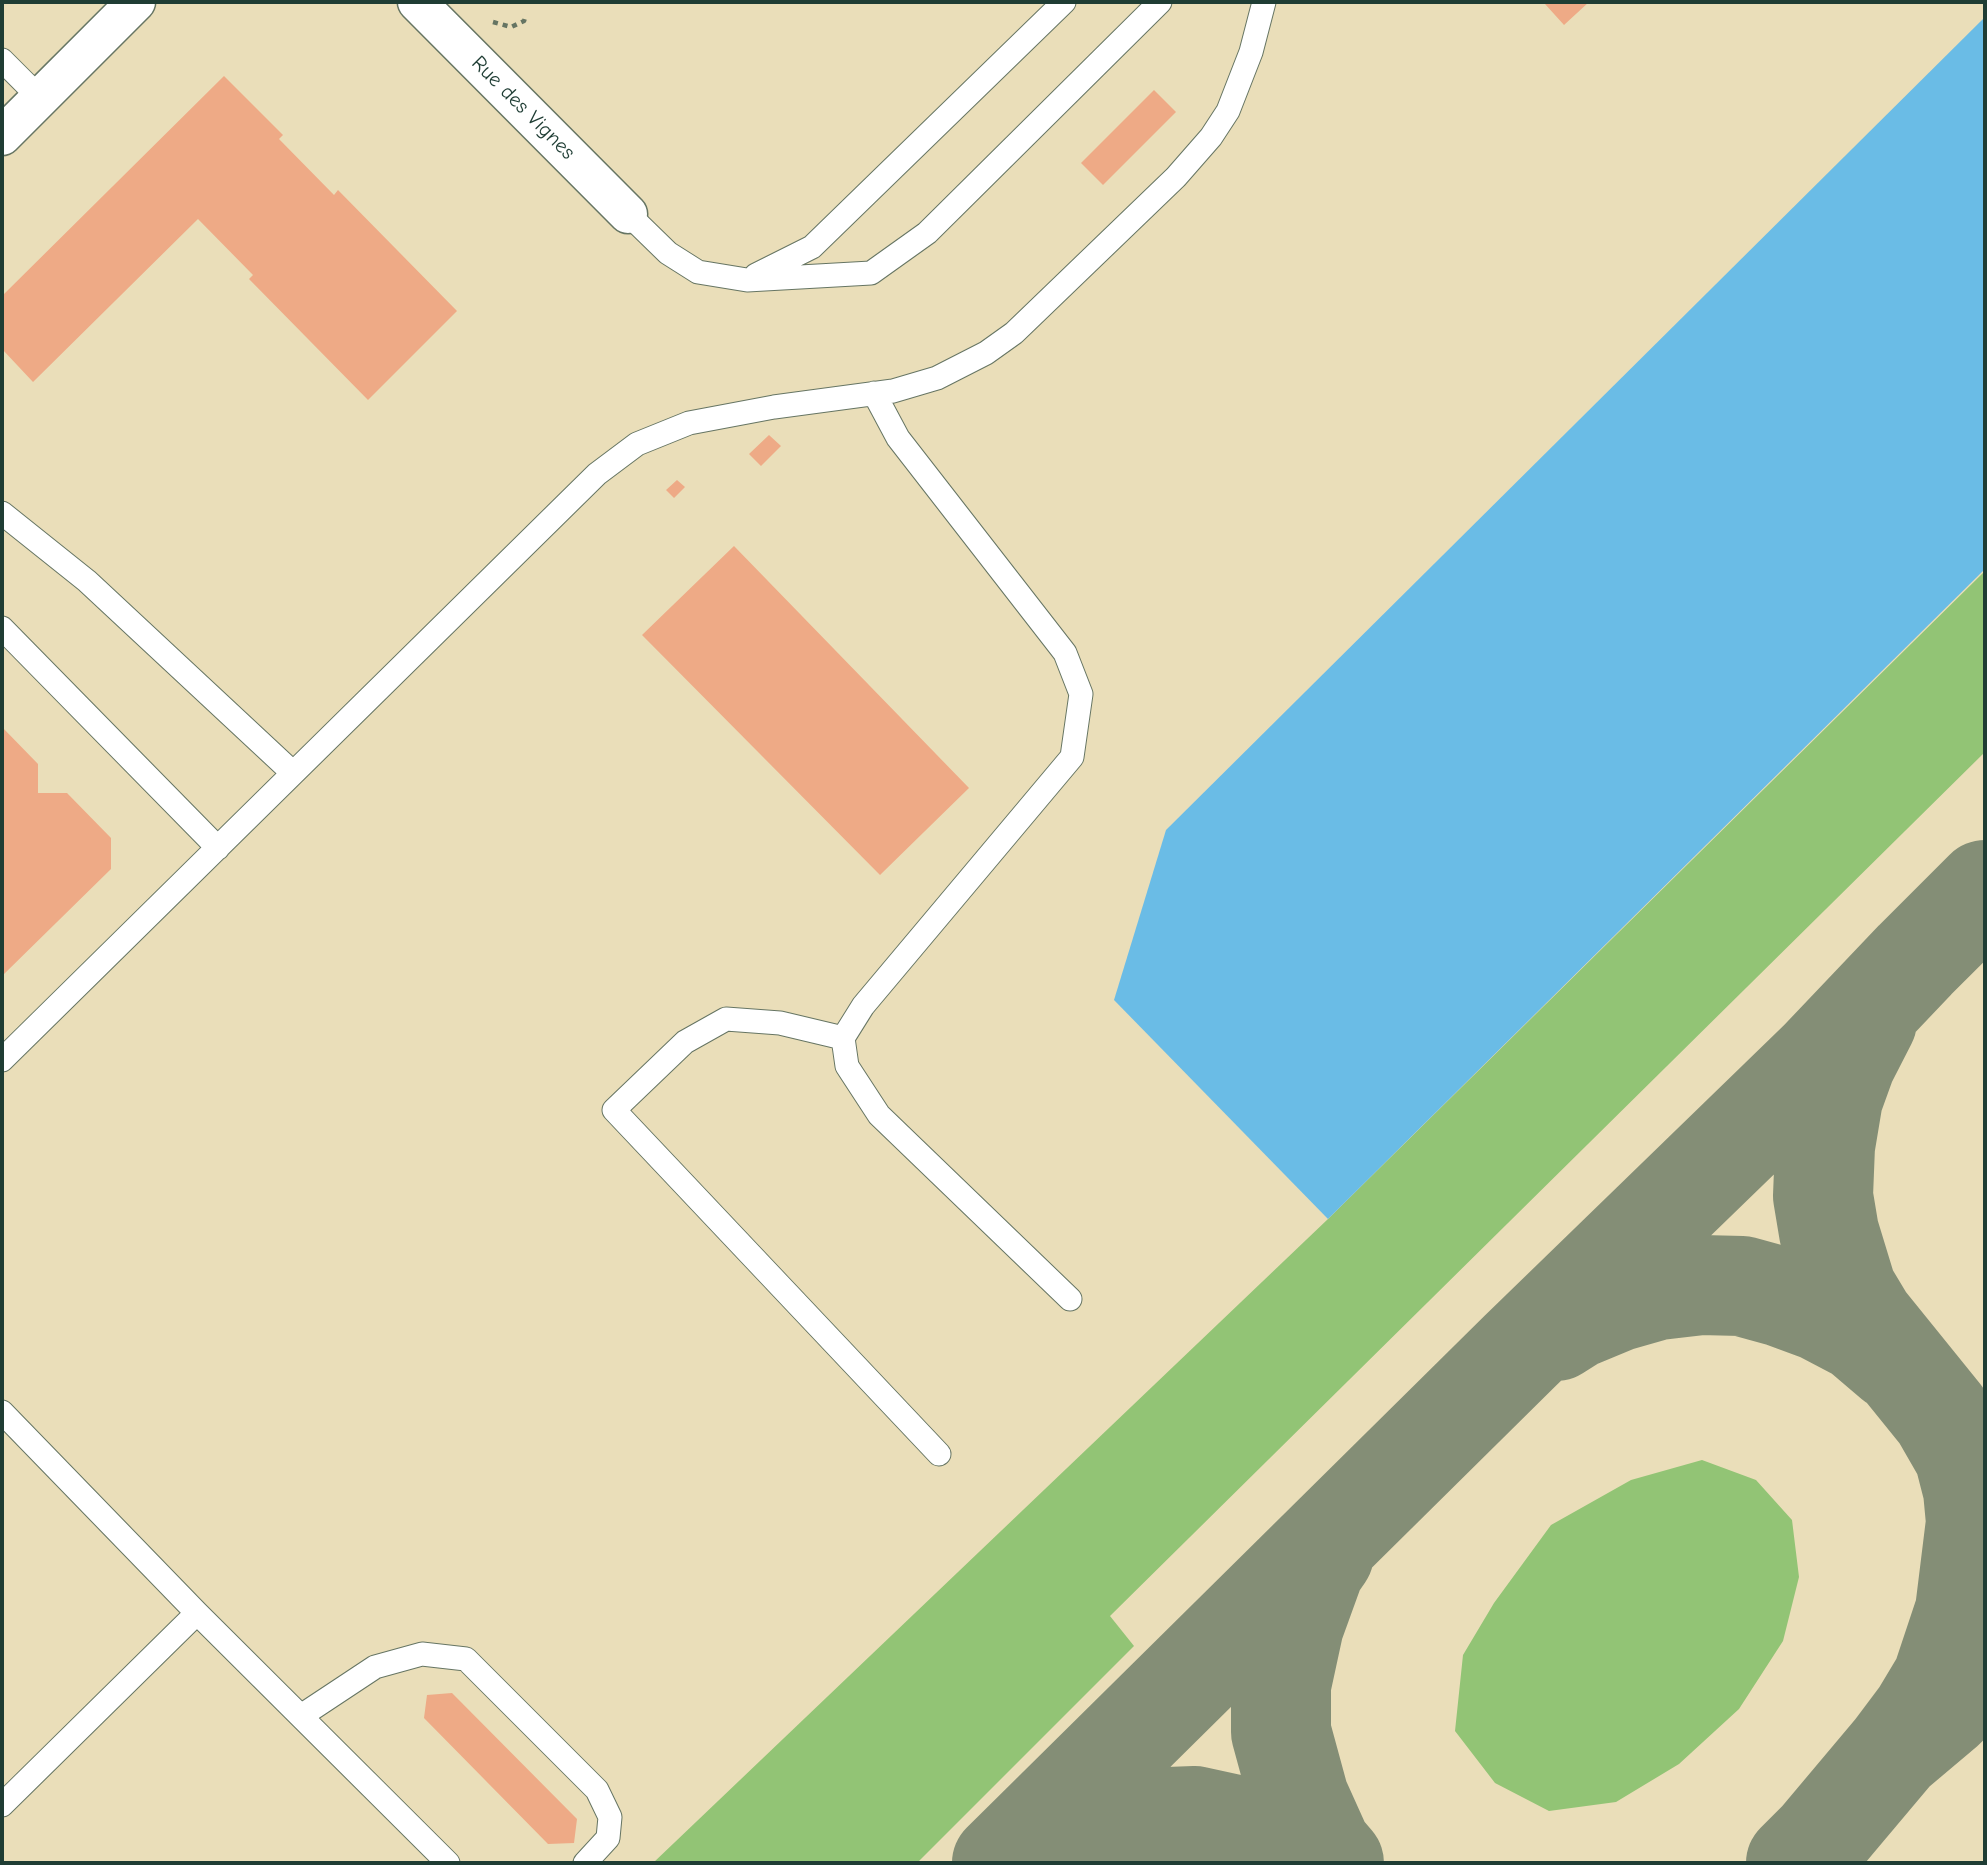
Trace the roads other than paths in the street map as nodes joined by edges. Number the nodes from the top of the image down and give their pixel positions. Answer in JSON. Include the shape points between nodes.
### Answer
{"nodes":[{"id":1,"x":136,"y":2,"type":"edge"},
{"id":2,"x":417,"y":2,"type":"edge"},
{"id":3,"x":1064,"y":2,"type":"edge"},
{"id":4,"x":1160,"y":2,"type":"edge"},
{"id":5,"x":1264,"y":2,"type":"edge"},
{"id":6,"x":2,"y":60,"type":"edge"},
{"id":7,"x":40,"y":98,"type":"junction"},
{"id":8,"x":2,"y":136,"type":"edge"},
{"id":9,"x":628,"y":215,"type":"joint"},
{"id":10,"x":747,"y":280,"type":"junction"},
{"id":11,"x":874,"y":393,"type":"junction"},
{"id":12,"x":2,"y":513,"type":"edge"},
{"id":13,"x":2,"y":628,"type":"edge"},
{"id":14,"x":293,"y":774,"type":"junction"},
{"id":15,"x":218,"y":848,"type":"junction"},
{"id":16,"x":843,"y":1038,"type":"junction"},
{"id":17,"x":2,"y":1060,"type":"edge"},
{"id":18,"x":1070,"y":1299,"type":"dead end"},
{"id":19,"x":2,"y":1412,"type":"edge"},
{"id":20,"x":939,"y":1454,"type":"dead end"},
{"id":21,"x":197,"y":1613,"type":"junction"},
{"id":22,"x":301,"y":1716,"type":"junction"},
{"id":23,"x":2,"y":1805,"type":"edge"},
{"id":24,"x":448,"y":1863,"type":"edge"},
{"id":25,"x":585,"y":1863,"type":"edge"}],
"edges":[{"from":1,"to":7,"type":"street"},
{"from":2,"to":9,"type":"street","name":"Rue des Vignes"},
{"from":3,"to":10,"type":"lane","via":[[812,247]]},
{"from":4,"to":10,"type":"lane","via":[[927,233],[871,272]]},
{"from":5,"to":11,"type":"lane","via":[[1228,111],[1176,177],[1014,333],[937,378]]},
{"from":6,"to":7,"type":"lane"},
{"from":7,"to":8,"type":"street"},
{"from":9,"to":10,"type":"lane","via":[[668,253],[698,272]]},
{"from":11,"to":14,"type":"lane","via":[[689,423],[637,444],[597,474]]},
{"from":11,"to":16,"type":"lane","via":[[898,438],[1065,653],[1081,694],[1072,757],[863,1006]]},
{"from":12,"to":14,"type":"lane","via":[[87,581]]},
{"from":13,"to":15,"type":"lane"},
{"from":14,"to":15,"type":"lane"},
{"from":15,"to":17,"type":"lane"},
{"from":16,"to":18,"type":"lane","via":[[847,1066],[879,1115]]},
{"from":16,"to":20,"type":"lane","via":[[779,1023],[726,1019],[685,1042],[614,1110]]},
{"from":19,"to":21,"type":"lane"},
{"from":21,"to":22,"type":"lane"},
{"from":21,"to":23,"type":"lane"},
{"from":22,"to":24,"type":"lane"},
{"from":22,"to":25,"type":"lane","via":[[375,1667],[422,1654],[466,1659],[597,1790],[610,1817],[608,1838]]}]}
